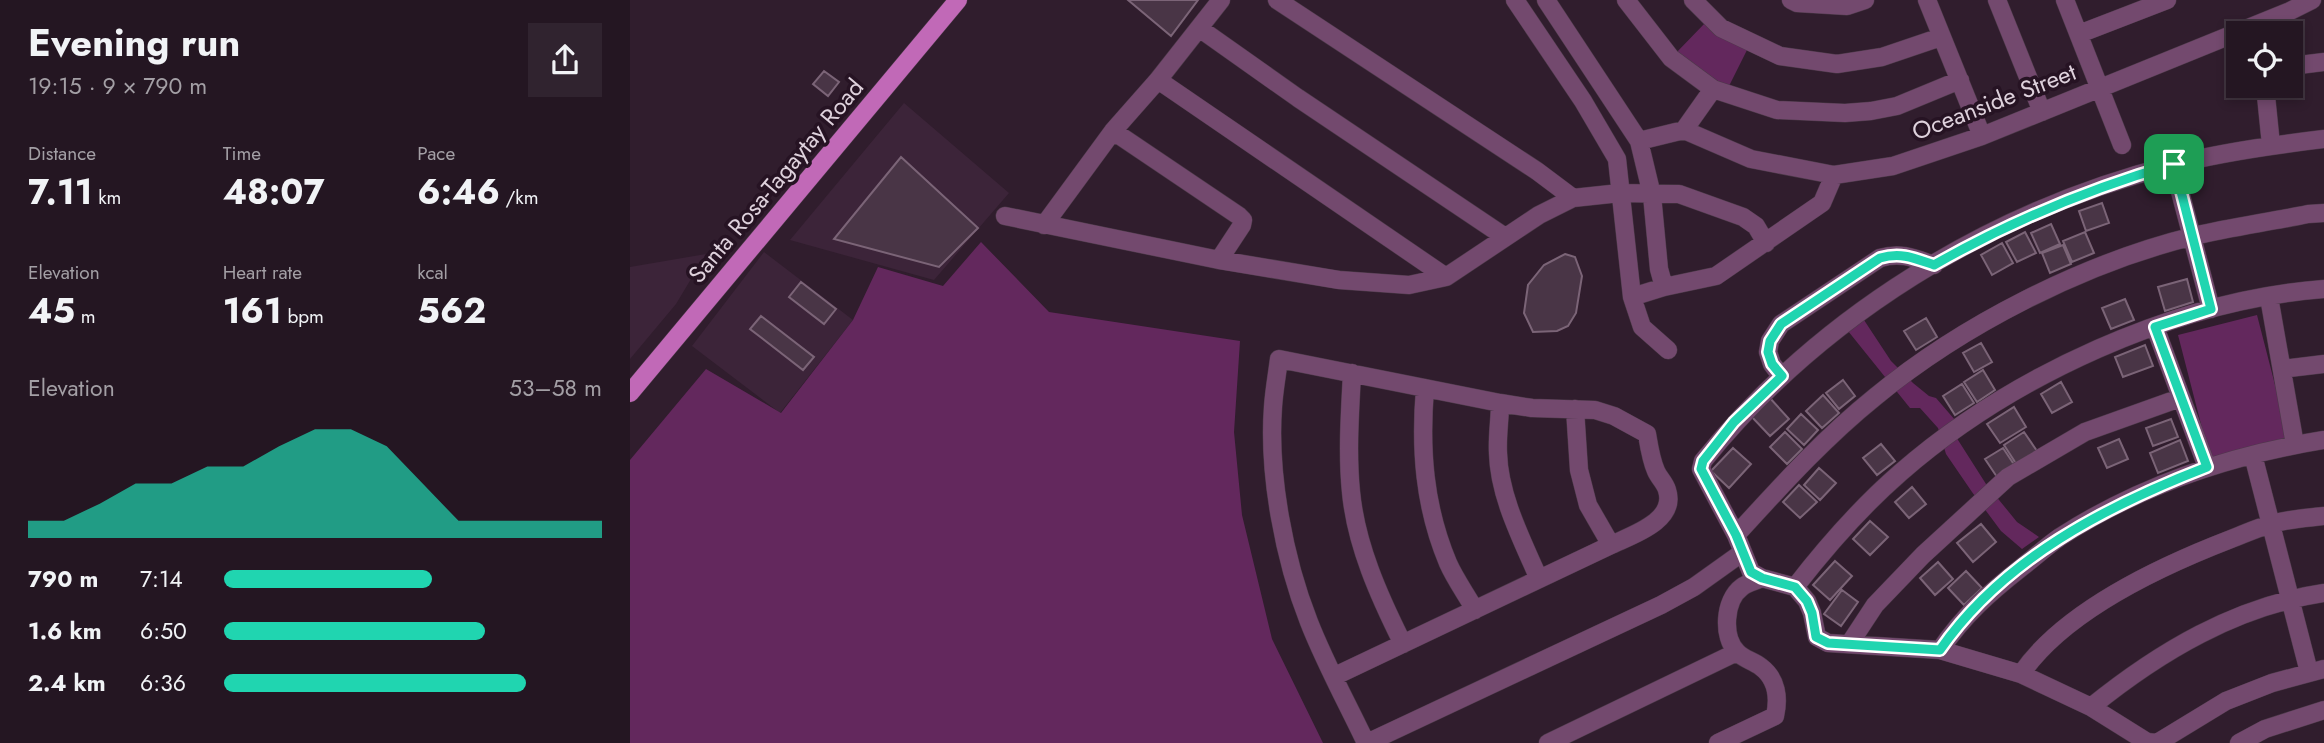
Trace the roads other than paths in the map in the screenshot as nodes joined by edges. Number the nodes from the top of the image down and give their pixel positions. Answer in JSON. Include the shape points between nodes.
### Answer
{"nodes":[{"id":1,"x":958,"y":0,"type":"edge"},
{"id":2,"x":1221,"y":0,"type":"edge"},
{"id":3,"x":1277,"y":0,"type":"edge"},
{"id":4,"x":1515,"y":0,"type":"edge"},
{"id":5,"x":1546,"y":0,"type":"edge"},
{"id":6,"x":1626,"y":0,"type":"edge"},
{"id":7,"x":1693,"y":0,"type":"edge"},
{"id":8,"x":1791,"y":0,"type":"edge"},
{"id":9,"x":1865,"y":0,"type":"edge"},
{"id":10,"x":1927,"y":0,"type":"edge"},
{"id":11,"x":1997,"y":0,"type":"edge"},
{"id":12,"x":2065,"y":0,"type":"edge"},
{"id":13,"x":2168,"y":0,"type":"edge"},
{"id":14,"x":2312,"y":0,"type":"edge"},
{"id":15,"x":1199,"y":28,"type":"junction"},
{"id":16,"x":2079,"y":34,"type":"junction"},
{"id":17,"x":1941,"y":37,"type":"junction"},
{"id":18,"x":2324,"y":62,"type":"edge"},
{"id":19,"x":2303,"y":65,"type":"edge"},
{"id":20,"x":1158,"y":80,"type":"junction"},
{"id":21,"x":1961,"y":80,"type":"junction"},
{"id":22,"x":2098,"y":88,"type":"junction"},
{"id":23,"x":1713,"y":89,"type":"junction"},
{"id":24,"x":2266,"y":98,"type":"edge"},
{"id":25,"x":2042,"y":111,"type":"junction"},
{"id":26,"x":1684,"y":130,"type":"junction"},
{"id":27,"x":1113,"y":131,"type":"junction"},
{"id":28,"x":1982,"y":136,"type":"junction"},
{"id":29,"x":2324,"y":139,"type":"edge"},
{"id":30,"x":1639,"y":141,"type":"junction"},
{"id":31,"x":2122,"y":145,"type":"dead end"},
{"id":32,"x":2271,"y":145,"type":"junction"},
{"id":33,"x":2174,"y":164,"type":"junction"},
{"id":34,"x":1834,"y":175,"type":"junction"},
{"id":35,"x":1620,"y":193,"type":"junction"},
{"id":36,"x":1652,"y":195,"type":"junction"},
{"id":37,"x":1573,"y":198,"type":"junction"},
{"id":38,"x":2324,"y":213,"type":"edge"},
{"id":39,"x":1005,"y":216,"type":"dead end"},
{"id":40,"x":1044,"y":225,"type":"junction"},
{"id":41,"x":1505,"y":237,"type":"junction"},
{"id":42,"x":2193,"y":237,"type":"junction"},
{"id":43,"x":1766,"y":243,"type":"junction"},
{"id":44,"x":1219,"y":261,"type":"junction"},
{"id":45,"x":1934,"y":265,"type":"junction"},
{"id":46,"x":1446,"y":277,"type":"junction"},
{"id":47,"x":1664,"y":287,"type":"junction"},
{"id":48,"x":2324,"y":289,"type":"edge"},
{"id":49,"x":1632,"y":297,"type":"junction"},
{"id":50,"x":2269,"y":297,"type":"junction"},
{"id":51,"x":2211,"y":309,"type":"junction"},
{"id":52,"x":2155,"y":327,"type":"junction"},
{"id":53,"x":1668,"y":350,"type":"dead end"},
{"id":54,"x":2324,"y":364,"type":"edge"},
{"id":55,"x":2282,"y":369,"type":"junction"},
{"id":56,"x":1352,"y":373,"type":"junction"},
{"id":57,"x":1782,"y":376,"type":"junction"},
{"id":58,"x":1424,"y":388,"type":"junction"},
{"id":59,"x":630,"y":393,"type":"edge"},
{"id":60,"x":2180,"y":398,"type":"junction"},
{"id":61,"x":1500,"y":403,"type":"junction"},
{"id":62,"x":1575,"y":409,"type":"junction"},
{"id":63,"x":2324,"y":440,"type":"edge"},
{"id":64,"x":2295,"y":445,"type":"junction"},
{"id":65,"x":2253,"y":455,"type":"junction"},
{"id":66,"x":2207,"y":467,"type":"junction"},
{"id":67,"x":2324,"y":516,"type":"edge"},
{"id":68,"x":2272,"y":523,"type":"junction"},
{"id":69,"x":1736,"y":535,"type":"junction"},
{"id":70,"x":1611,"y":545,"type":"junction"},
{"id":71,"x":1743,"y":552,"type":"junction"},
{"id":72,"x":1762,"y":578,"type":"junction"},
{"id":73,"x":1539,"y":579,"type":"junction"},
{"id":74,"x":1795,"y":587,"type":"junction"},
{"id":75,"x":2324,"y":593,"type":"edge"},
{"id":76,"x":2291,"y":598,"type":"junction"},
{"id":77,"x":1475,"y":610,"type":"junction"},
{"id":78,"x":1850,"y":643,"type":"junction"},
{"id":79,"x":1403,"y":644,"type":"junction"},
{"id":80,"x":1940,"y":650,"type":"junction"},
{"id":81,"x":1737,"y":652,"type":"junction"},
{"id":82,"x":2316,"y":670,"type":"edge"},
{"id":83,"x":2021,"y":674,"type":"junction"},
{"id":84,"x":1335,"y":676,"type":"junction"},
{"id":85,"x":2091,"y":707,"type":"junction"},
{"id":86,"x":2324,"y":710,"type":"edge"},
{"id":87,"x":1367,"y":743,"type":"edge"},
{"id":88,"x":1548,"y":743,"type":"edge"},
{"id":89,"x":1718,"y":743,"type":"edge"},
{"id":90,"x":2239,"y":743,"type":"edge"}],
"edges":[{"from":1,"to":59,"type":"main road","name":"Santa Rosa-Tagaytay Road"},
{"from":2,"to":15,"type":"street"},
{"from":3,"to":37,"type":"street"},
{"from":4,"to":35,"type":"street","via":[[1617,159]]},
{"from":5,"to":30,"type":"street"},
{"from":6,"to":23,"type":"street","via":[[1671,58]]},
{"from":7,"to":17,"type":"street","via":[[1721,28],[1780,56],[1837,64],[1882,57]]},
{"from":8,"to":9,"type":"street","via":[[1847,6]]},
{"from":10,"to":17,"type":"street"},
{"from":11,"to":25,"type":"street"},
{"from":12,"to":16,"type":"street"},
{"from":13,"to":16,"type":"street"},
{"from":14,"to":22,"type":"street","name":"Oceanside Street"},
{"from":15,"to":20,"type":"street"},
{"from":15,"to":41,"type":"street"},
{"from":16,"to":22,"type":"street"},
{"from":17,"to":21,"type":"street"},
{"from":18,"to":19,"type":"street"},
{"from":20,"to":27,"type":"street"},
{"from":20,"to":46,"type":"street"},
{"from":21,"to":23,"type":"street","via":[[1897,106],[1845,113],[1777,110]]},
{"from":21,"to":28,"type":"street"},
{"from":22,"to":25,"type":"street","name":"Oceanside Street"},
{"from":22,"to":31,"type":"street"},
{"from":23,"to":26,"type":"street"},
{"from":24,"to":32,"type":"street"},
{"from":25,"to":28,"type":"street","name":"Oceanside Street"},
{"from":26,"to":30,"type":"street"},
{"from":26,"to":34,"type":"street","name":"Oceanside Street","via":[[1751,159]]},
{"from":27,"to":40,"type":"street"},
{"from":27,"to":44,"type":"street","via":[[1243,220]]},
{"from":28,"to":34,"type":"street","name":"Oceanside Street","via":[[1893,166]]},
{"from":29,"to":32,"type":"street"},
{"from":30,"to":36,"type":"street"},
{"from":32,"to":33,"type":"street"},
{"from":33,"to":42,"type":"street"},
{"from":33,"to":45,"type":"street","via":[[2038,211]]},
{"from":34,"to":43,"type":"street","via":[[1822,203]]},
{"from":35,"to":36,"type":"street"},
{"from":35,"to":37,"type":"street"},
{"from":35,"to":49,"type":"street"},
{"from":36,"to":43,"type":"street","via":[[1679,194],[1743,217],[1756,226]]},
{"from":36,"to":47,"type":"street"},
{"from":37,"to":41,"type":"street"},
{"from":38,"to":42,"type":"street"},
{"from":39,"to":40,"type":"street"},
{"from":40,"to":44,"type":"street"},
{"from":41,"to":46,"type":"street"},
{"from":42,"to":51,"type":"street"},
{"from":42,"to":69,"type":"street","via":[[2107,264],[2028,299],[1918,364],[1831,434]]},
{"from":43,"to":47,"type":"street","via":[[1716,276]]},
{"from":44,"to":46,"type":"street","via":[[1374,283],[1409,285]]},
{"from":45,"to":57,"type":"street","via":[[1848,322]]},
{"from":45,"to":57,"type":"street","via":[[1906,255],[1880,258],[1781,324],[1768,352]]},
{"from":47,"to":49,"type":"street"},
{"from":48,"to":50,"type":"street"},
{"from":49,"to":53,"type":"street","via":[[1642,327]]},
{"from":50,"to":51,"type":"street"},
{"from":50,"to":55,"type":"street"},
{"from":51,"to":52,"type":"street"},
{"from":52,"to":60,"type":"street"},
{"from":52,"to":74,"type":"street","via":[[2091,351],[1948,434],[1898,474],[1822,552]]},
{"from":54,"to":55,"type":"street"},
{"from":55,"to":64,"type":"street"},
{"from":56,"to":58,"type":"street"},
{"from":56,"to":79,"type":"street","via":[[1351,494],[1378,595]]},
{"from":56,"to":84,"type":"street","via":[[1279,359],[1273,408],[1278,498],[1290,560],[1308,622]]},
{"from":57,"to":69,"type":"street","via":[[1734,422],[1703,461],[1701,469]]},
{"from":58,"to":61,"type":"street"},
{"from":58,"to":77,"type":"street","via":[[1422,431],[1432,519],[1449,565]]},
{"from":60,"to":66,"type":"street"},
{"from":60,"to":78,"type":"street","via":[[2085,432],[2008,477],[1875,605]]},
{"from":61,"to":62,"type":"street"},
{"from":61,"to":73,"type":"street","via":[[1498,455],[1505,492]]},
{"from":62,"to":70,"type":"street","via":[[1579,470],[1588,505]]},
{"from":62,"to":70,"type":"street","via":[[1614,416],[1647,434],[1667,491],[1668,507],[1663,516]]},
{"from":63,"to":64,"type":"street"},
{"from":64,"to":65,"type":"street"},
{"from":65,"to":66,"type":"street"},
{"from":65,"to":68,"type":"street"},
{"from":66,"to":80,"type":"street","via":[[2160,485],[2059,538],[1960,621]]},
{"from":67,"to":68,"type":"street"},
{"from":68,"to":76,"type":"street"},
{"from":68,"to":83,"type":"street","via":[[2134,583],[2058,634]]},
{"from":69,"to":71,"type":"street"},
{"from":70,"to":73,"type":"street"},
{"from":71,"to":72,"type":"street","via":[[1751,572]]},
{"from":71,"to":87,"type":"street","via":[[1695,587]]},
{"from":72,"to":74,"type":"street"},
{"from":72,"to":81,"type":"street","via":[[1740,588],[1728,609],[1727,628]]},
{"from":73,"to":77,"type":"street"},
{"from":74,"to":78,"type":"street","via":[[1807,601],[1816,637],[1828,643]]},
{"from":75,"to":76,"type":"street"},
{"from":76,"to":82,"type":"street"},
{"from":76,"to":85,"type":"street","via":[[2195,635]]},
{"from":77,"to":79,"type":"street"},
{"from":78,"to":80,"type":"street"},
{"from":79,"to":84,"type":"street"},
{"from":80,"to":83,"type":"street"},
{"from":81,"to":88,"type":"street"},
{"from":81,"to":89,"type":"street","via":[[1769,676],[1778,703],[1774,716]]},
{"from":82,"to":85,"type":"street","via":[[2226,701],[2157,743],[2147,742]]},
{"from":83,"to":85,"type":"street"},
{"from":84,"to":87,"type":"street"},
{"from":86,"to":90,"type":"street","via":[[2265,729]]}]}
